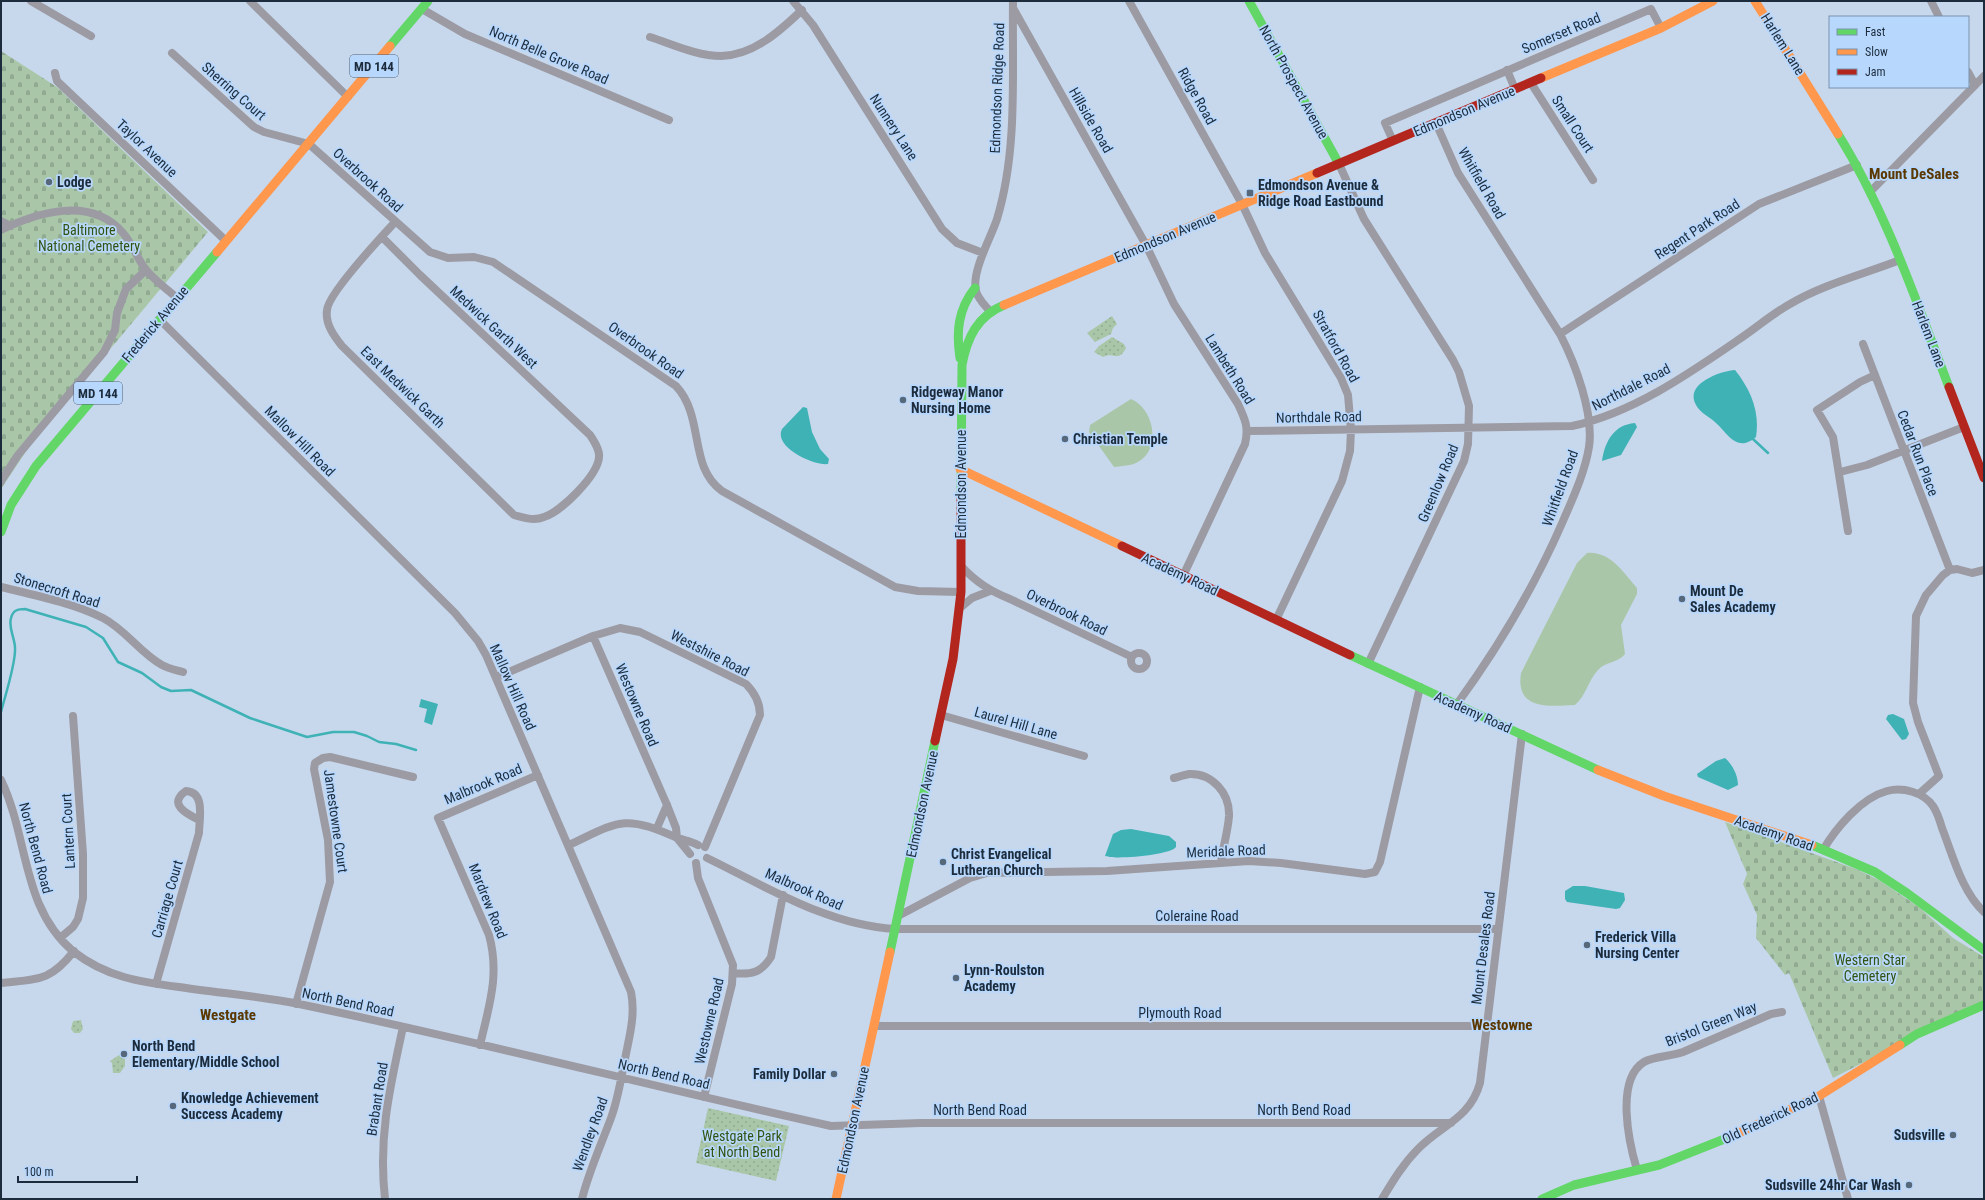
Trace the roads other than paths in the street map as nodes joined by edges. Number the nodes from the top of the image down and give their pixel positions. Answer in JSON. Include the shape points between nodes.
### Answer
{"nodes":[{"id":1,"x":31,"y":1,"type":"edge"},
{"id":2,"x":250,"y":1,"type":"edge"},
{"id":3,"x":428,"y":1,"type":"edge"},
{"id":4,"x":793,"y":1,"type":"edge"},
{"id":5,"x":1129,"y":1,"type":"edge"},
{"id":6,"x":1249,"y":1,"type":"edge"},
{"id":7,"x":1713,"y":1,"type":"edge"},
{"id":8,"x":1755,"y":1,"type":"edge"},
{"id":9,"x":1931,"y":1,"type":"edge"},
{"id":10,"x":1013,"y":5,"type":"edge"},
{"id":11,"x":422,"y":9,"type":"junction"},
{"id":12,"x":802,"y":10,"type":"junction"},
{"id":13,"x":1939,"y":16,"type":"edge"},
{"id":14,"x":1661,"y":28,"type":"junction"},
{"id":15,"x":91,"y":36,"type":"dead end"},
{"id":16,"x":650,"y":37,"type":"dead end"},
{"id":17,"x":172,"y":53,"type":"dead end"},
{"id":18,"x":1507,"y":70,"type":"junction"},
{"id":19,"x":55,"y":73,"type":"dead end"},
{"id":20,"x":1969,"y":74,"type":"edge"},
{"id":21,"x":1984,"y":76,"type":"edge"},
{"id":22,"x":1531,"y":83,"type":"junction"},
{"id":23,"x":1975,"y":86,"type":"junction"},
{"id":24,"x":1515,"y":89,"type":"junction"},
{"id":25,"x":348,"y":98,"type":"junction"},
{"id":26,"x":669,"y":120,"type":"dead end"},
{"id":27,"x":1436,"y":123,"type":"junction"},
{"id":28,"x":1393,"y":141,"type":"junction"},
{"id":29,"x":309,"y":144,"type":"junction"},
{"id":30,"x":1339,"y":164,"type":"junction"},
{"id":31,"x":1857,"y":165,"type":"junction"},
{"id":32,"x":1593,"y":180,"type":"dead end"},
{"id":33,"x":1871,"y":191,"type":"junction"},
{"id":34,"x":1242,"y":204,"type":"junction"},
{"id":35,"x":1,"y":221,"type":"edge"},
{"id":36,"x":395,"y":222,"type":"junction"},
{"id":37,"x":11,"y":226,"type":"junction"},
{"id":38,"x":1,"y":230,"type":"edge"},
{"id":39,"x":382,"y":237,"type":"junction"},
{"id":40,"x":225,"y":240,"type":"junction"},
{"id":41,"x":1146,"y":245,"type":"junction"},
{"id":42,"x":983,"y":253,"type":"junction"},
{"id":43,"x":1900,"y":260,"type":"junction"},
{"id":44,"x":146,"y":270,"type":"junction"},
{"id":45,"x":975,"y":288,"type":"junction"},
{"id":46,"x":177,"y":298,"type":"junction"},
{"id":47,"x":990,"y":311,"type":"junction"},
{"id":48,"x":159,"y":319,"type":"junction"},
{"id":49,"x":1560,"y":334,"type":"junction"},
{"id":50,"x":1863,"y":344,"type":"dead end"},
{"id":51,"x":962,"y":365,"type":"junction"},
{"id":52,"x":1875,"y":375,"type":"junction"},
{"id":53,"x":1588,"y":423,"type":"junction"},
{"id":54,"x":1964,"y":427,"type":"junction"},
{"id":55,"x":1469,"y":428,"type":"junction"},
{"id":56,"x":1351,"y":430,"type":"junction"},
{"id":57,"x":1248,"y":431,"type":"junction"},
{"id":58,"x":1903,"y":450,"type":"junction"},
{"id":59,"x":960,"y":469,"type":"junction"},
{"id":60,"x":1840,"y":472,"type":"junction"},
{"id":61,"x":1984,"y":478,"type":"edge"},
{"id":62,"x":1,"y":481,"type":"edge"},
{"id":63,"x":514,"y":515,"type":"joint"},
{"id":64,"x":1848,"y":531,"type":"dead end"},
{"id":65,"x":1,"y":532,"type":"edge"},
{"id":66,"x":961,"y":566,"type":"junction"},
{"id":67,"x":1950,"y":570,"type":"junction"},
{"id":68,"x":1984,"y":570,"type":"edge"},
{"id":69,"x":1183,"y":576,"type":"junction"},
{"id":70,"x":1,"y":587,"type":"edge"},
{"id":71,"x":990,"y":591,"type":"junction"},
{"id":72,"x":961,"y":592,"type":"junction"},
{"id":73,"x":960,"y":608,"type":"junction"},
{"id":74,"x":1276,"y":620,"type":"junction"},
{"id":75,"x":593,"y":636,"type":"junction"},
{"id":76,"x":1132,"y":657,"type":"dead end"},
{"id":77,"x":1368,"y":664,"type":"junction"},
{"id":78,"x":183,"y":672,"type":"dead end"},
{"id":79,"x":497,"y":677,"type":"junction"},
{"id":80,"x":1420,"y":688,"type":"junction"},
{"id":81,"x":1457,"y":704,"type":"junction"},
{"id":82,"x":941,"y":715,"type":"junction"},
{"id":83,"x":73,"y":716,"type":"dead end"},
{"id":84,"x":1522,"y":734,"type":"junction"},
{"id":85,"x":1084,"y":756,"type":"dead end"},
{"id":86,"x":538,"y":775,"type":"junction"},
{"id":87,"x":413,"y":777,"type":"dead end"},
{"id":88,"x":1174,"y":778,"type":"dead end"},
{"id":89,"x":1,"y":780,"type":"edge"},
{"id":90,"x":1919,"y":794,"type":"junction"},
{"id":91,"x":666,"y":805,"type":"junction"},
{"id":92,"x":438,"y":818,"type":"joint"},
{"id":93,"x":199,"y":820,"type":"dead end"},
{"id":94,"x":657,"y":828,"type":"junction"},
{"id":95,"x":678,"y":838,"type":"junction"},
{"id":96,"x":569,"y":845,"type":"junction"},
{"id":97,"x":701,"y":846,"type":"junction"},
{"id":98,"x":1823,"y":850,"type":"junction"},
{"id":99,"x":690,"y":854,"type":"junction"},
{"id":100,"x":707,"y":858,"type":"junction"},
{"id":101,"x":1221,"y":862,"type":"junction"},
{"id":102,"x":696,"y":863,"type":"junction"},
{"id":103,"x":783,"y":895,"type":"junction"},
{"id":104,"x":1984,"y":912,"type":"edge"},
{"id":105,"x":898,"y":916,"type":"junction"},
{"id":106,"x":895,"y":929,"type":"junction"},
{"id":107,"x":1498,"y":929,"type":"junction"},
{"id":108,"x":60,"y":938,"type":"junction"},
{"id":109,"x":1984,"y":950,"type":"edge"},
{"id":110,"x":74,"y":951,"type":"junction"},
{"id":111,"x":733,"y":973,"type":"junction"},
{"id":112,"x":1,"y":983,"type":"edge"},
{"id":113,"x":156,"y":984,"type":"junction"},
{"id":114,"x":296,"y":1004,"type":"junction"},
{"id":115,"x":1984,"y":1005,"type":"edge"},
{"id":116,"x":1782,"y":1012,"type":"dead end"},
{"id":117,"x":874,"y":1026,"type":"junction"},
{"id":118,"x":1486,"y":1026,"type":"junction"},
{"id":119,"x":403,"y":1027,"type":"junction"},
{"id":120,"x":480,"y":1045,"type":"junction"},
{"id":121,"x":621,"y":1078,"type":"junction"},
{"id":122,"x":1819,"y":1096,"type":"junction"},
{"id":123,"x":704,"y":1097,"type":"junction"},
{"id":124,"x":1451,"y":1123,"type":"junction"},
{"id":125,"x":853,"y":1125,"type":"junction"},
{"id":126,"x":1637,"y":1170,"type":"junction"},
{"id":127,"x":385,"y":1199,"type":"edge"},
{"id":128,"x":582,"y":1199,"type":"edge"},
{"id":129,"x":836,"y":1199,"type":"edge"},
{"id":130,"x":1382,"y":1199,"type":"edge"},
{"id":131,"x":1542,"y":1199,"type":"edge"},
{"id":132,"x":1848,"y":1199,"type":"edge"}],
"edges":[{"from":1,"to":15,"type":"street"},
{"from":2,"to":25,"type":"street"},
{"from":3,"to":11,"type":"main road","number":"MD 144"},
{"from":4,"to":12,"type":"street","name":"Nunnery Lane"},
{"from":5,"to":34,"type":"street","name":"Ridge Road"},
{"from":6,"to":30,"type":"main road","name":"North Prospect Avenue"},
{"from":7,"to":14,"type":"main road","name":"Edmondson Avenue"},
{"from":8,"to":31,"type":"main road","name":"Harlem Lane"},
{"from":9,"to":13,"type":"street"},
{"from":10,"to":41,"type":"street","name":"Hillside Road"},
{"from":10,"to":42,"type":"street","name":"Edmondson Ridge Road","via":[[1012,120],[1006,179],[997,219]]},
{"from":11,"to":25,"type":"main road","number":"MD 144"},
{"from":11,"to":26,"type":"street","name":"North Belle Grove Road","via":[[465,34]]},
{"from":12,"to":16,"type":"street","via":[[768,39],[734,54],[709,55]]},
{"from":12,"to":42,"type":"street","name":"Nunnery Lane","via":[[942,229],[957,243]]},
{"from":14,"to":18,"type":"street","name":"Somerset Road","via":[[1651,9]]},
{"from":14,"to":22,"type":"main road","name":"Edmondson Avenue"},
{"from":17,"to":29,"type":"street","name":"Sherring Court","via":[[254,127]]},
{"from":18,"to":24,"type":"street"},
{"from":18,"to":28,"type":"street","name":"Somerset Road","via":[[1385,123]]},
{"from":19,"to":40,"type":"street","name":"Taylor Avenue","via":[[57,81]]},
{"from":20,"to":23,"type":"street"},
{"from":21,"to":23,"type":"street"},
{"from":22,"to":24,"type":"main road","name":"Edmondson Avenue"},
{"from":22,"to":32,"type":"street","name":"Small Court"},
{"from":23,"to":33,"type":"street"},
{"from":24,"to":27,"type":"main road","name":"Edmondson Avenue"},
{"from":25,"to":29,"type":"main road","number":"MD 144"},
{"from":27,"to":28,"type":"main road","name":"Edmondson Avenue"},
{"from":27,"to":49,"type":"street","name":"Whitfield Road","via":[[1458,173]]},
{"from":28,"to":30,"type":"main road","name":"Edmondson Avenue"},
{"from":29,"to":36,"type":"street","name":"Overbrook Road"},
{"from":29,"to":40,"type":"main road","name":"Frederick Avenue","number":"MD 144"},
{"from":30,"to":34,"type":"main road","name":"Edmondson Avenue"},
{"from":30,"to":55,"type":"street","name":"Greenlow Road","via":[[1364,219],[1453,360],[1469,406]]},
{"from":31,"to":33,"type":"main road","name":"Harlem Lane"},
{"from":31,"to":49,"type":"street","name":"Regent Park Road","via":[[1759,204]]},
{"from":33,"to":43,"type":"main road","name":"Harlem Lane"},
{"from":34,"to":41,"type":"main road","name":"Edmondson Avenue"},
{"from":34,"to":56,"type":"street","name":"Stratford Road","via":[[1265,253],[1341,378],[1348,395]]},
{"from":35,"to":37,"type":"street"},
{"from":36,"to":39,"type":"street"},
{"from":36,"to":72,"type":"street","name":"Overbrook Road","via":[[421,246],[438,256],[474,257],[493,262],[676,386],[688,402],[706,471],[714,484],[722,490],[896,587],[912,591]]},
{"from":37,"to":38,"type":"street"},
{"from":37,"to":44,"type":"street","via":[[51,212],[90,213],[121,230]]},
{"from":39,"to":63,"type":"street","name":"East Medwick Garth","via":[[333,295],[327,310],[330,328],[342,346]]},
{"from":39,"to":63,"type":"street","name":"Medwick Garth West","via":[[590,435],[594,442],[600,456],[597,468],[590,478],[550,515],[534,519]]},
{"from":40,"to":46,"type":"main road","name":"Frederick Avenue","number":"MD 144"},
{"from":41,"to":47,"type":"main road","name":"Edmondson Avenue"},
{"from":41,"to":57,"type":"street","name":"Lambeth Road","via":[[1174,304],[1238,404]]},
{"from":42,"to":45,"type":"street","name":"Edmondson Ridge Road"},
{"from":43,"to":53,"type":"street","name":"Northdale Road","via":[[1808,294],[1662,388]]},
{"from":43,"to":54,"type":"main road","name":"Harlem Lane"},
{"from":44,"to":46,"type":"street"},
{"from":44,"to":62,"type":"street","via":[[126,289],[115,330],[104,352],[18,455]]},
{"from":45,"to":47,"type":"street"},
{"from":45,"to":51,"type":"main road","via":[[962,307],[958,346]]},
{"from":46,"to":48,"type":"main road","name":"Frederick Avenue","number":"MD 144"},
{"from":47,"to":51,"type":"main road","name":"Edmondson Avenue","via":[[971,332]]},
{"from":48,"to":65,"type":"main road","name":"Frederick Avenue","number":"MD 144","via":[[31,472],[11,505]]},
{"from":48,"to":79,"type":"street","name":"Mallow Hill Road","via":[[455,613],[478,641]]},
{"from":49,"to":53,"type":"street","name":"Whitfield Road","via":[[1576,372]]},
{"from":50,"to":52,"type":"street","name":"Cedar Run Place"},
{"from":51,"to":59,"type":"main road","name":"Edmondson Avenue"},
{"from":52,"to":58,"type":"street","name":"Cedar Run Place"},
{"from":52,"to":60,"type":"street","via":[[1817,410],[1833,437]]},
{"from":53,"to":55,"type":"street","name":"Northdale Road","via":[[1572,426]]},
{"from":53,"to":81,"type":"street","name":"Whitfield Road","via":[[1589,446],[1582,473],[1536,581],[1487,662]]},
{"from":54,"to":58,"type":"street"},
{"from":54,"to":61,"type":"main road","name":"Harlem Lane"},
{"from":55,"to":56,"type":"street","name":"Northdale Road"},
{"from":55,"to":77,"type":"street","name":"Greenlow Road","via":[[1464,461],[1456,481]]},
{"from":56,"to":57,"type":"street","name":"Northdale Road"},
{"from":56,"to":74,"type":"street","name":"Stratford Road","via":[[1342,481]]},
{"from":57,"to":69,"type":"street","via":[[1239,458]]},
{"from":58,"to":60,"type":"street","via":[[1867,465]]},
{"from":58,"to":67,"type":"street","name":"Cedar Run Place"},
{"from":59,"to":66,"type":"main road","name":"Edmondson Avenue"},
{"from":59,"to":69,"type":"main road","name":"Academy Road"},
{"from":60,"to":64,"type":"street"},
{"from":66,"to":71,"type":"street","name":"Overbrook Road"},
{"from":66,"to":72,"type":"main road","name":"Edmondson Avenue"},
{"from":67,"to":68,"type":"street","via":[[1972,573]]},
{"from":67,"to":90,"type":"street","via":[[1926,596],[1916,616],[1914,712],[1939,776]]},
{"from":69,"to":74,"type":"main road","name":"Academy Road"},
{"from":70,"to":78,"type":"street","name":"Stonecroft Road","via":[[39,596],[103,618],[132,639],[154,660],[163,666]]},
{"from":71,"to":73,"type":"street","via":[[972,598]]},
{"from":71,"to":76,"type":"street","name":"Overbrook Road"},
{"from":72,"to":73,"type":"main road","name":"Edmondson Avenue"},
{"from":73,"to":82,"type":"main road","name":"Edmondson Avenue","via":[[953,659]]},
{"from":74,"to":77,"type":"main road","name":"Academy Road"},
{"from":75,"to":79,"type":"street","name":"Westshire Road"},
{"from":75,"to":91,"type":"street","name":"Westowne Road"},
{"from":75,"to":97,"type":"street","name":"Westshire Road","via":[[609,630],[630,629],[740,680],[752,690],[760,705],[760,715]]},
{"from":77,"to":80,"type":"main road","name":"Academy Road"},
{"from":79,"to":86,"type":"street","name":"Mallow Hill Road"},
{"from":80,"to":81,"type":"main road","name":"Academy Road"},
{"from":80,"to":101,"type":"street","name":"Meridale Road","via":[[1380,862],[1375,872],[1365,874],[1263,861]]},
{"from":81,"to":84,"type":"main road","name":"Academy Road"},
{"from":82,"to":85,"type":"street","name":"Laurel Hill Lane"},
{"from":82,"to":105,"type":"main road","name":"Edmondson Avenue"},
{"from":83,"to":108,"type":"street","name":"Lantern Court","via":[[83,854],[83,898],[78,919]]},
{"from":84,"to":98,"type":"main road","name":"Academy Road","via":[[1602,772],[1643,788]]},
{"from":84,"to":107,"type":"street","name":"Mount Desales Road"},
{"from":86,"to":92,"type":"street","name":"Malbrook Road"},
{"from":86,"to":96,"type":"street","name":"Mallow Hill Road"},
{"from":87,"to":114,"type":"street","name":"Jamestowne Court","via":[[341,759],[323,758],[315,763],[328,840],[330,882]]},
{"from":88,"to":101,"type":"street","via":[[1189,774],[1200,775],[1208,778],[1222,790],[1229,816]]},
{"from":89,"to":108,"type":"street","name":"North Bend Road","via":[[16,818],[33,893],[39,907]]},
{"from":90,"to":98,"type":"street","via":[[1892,790],[1874,795],[1840,826]]},
{"from":90,"to":104,"type":"street","via":[[1934,807],[1959,872]]},
{"from":91,"to":94,"type":"street"},
{"from":91,"to":95,"type":"street","name":"Westowne Road"},
{"from":92,"to":120,"type":"street","name":"Mardrew Road","via":[[489,935],[493,950],[494,978]]},
{"from":93,"to":113,"type":"street","name":"Carriage Court","via":[[196,843]]},
{"from":94,"to":95,"type":"street"},
{"from":94,"to":96,"type":"street","via":[[646,824],[621,822]]},
{"from":95,"to":97,"type":"street"},
{"from":95,"to":99,"type":"street"},
{"from":96,"to":121,"type":"street","name":"Mallow Hill Road","via":[[633,1002]]},
{"from":97,"to":99,"type":"street","via":[[692,848]]},
{"from":97,"to":100,"type":"street","via":[[708,853]]},
{"from":98,"to":109,"type":"main road","name":"Academy Road","via":[[1888,879]]},
{"from":99,"to":102,"type":"street"},
{"from":100,"to":102,"type":"street","via":[[704,862]]},
{"from":100,"to":103,"type":"street","name":"Malbrook Road"},
{"from":101,"to":105,"type":"street","name":"Meridale Road","via":[[1107,871],[987,873],[970,878]]},
{"from":102,"to":111,"type":"street","name":"Westowne Road","via":[[698,878],[730,956]]},
{"from":103,"to":106,"type":"street","name":"Malbrook Road","via":[[839,919],[874,928]]},
{"from":103,"to":111,"type":"street","via":[[771,957],[767,964],[748,975]]},
{"from":105,"to":106,"type":"main road","name":"Edmondson Avenue"},
{"from":106,"to":107,"type":"street","name":"Coleraine Road"},
{"from":106,"to":117,"type":"main road","name":"Edmondson Avenue"},
{"from":107,"to":118,"type":"street","name":"Mount Desales Road"},
{"from":108,"to":110,"type":"street","name":"North Bend Road"},
{"from":110,"to":112,"type":"street","via":[[64,964],[48,976]]},
{"from":110,"to":113,"type":"street","name":"North Bend Road","via":[[110,973],[139,982]]},
{"from":111,"to":123,"type":"street","name":"Westowne Road"},
{"from":113,"to":114,"type":"street","name":"North Bend Road"},
{"from":114,"to":119,"type":"street","name":"North Bend Road"},
{"from":115,"to":122,"type":"main road","name":"Old Frederick Road","via":[[1917,1034]]},
{"from":116,"to":126,"type":"street","name":"Bristol Green Way","via":[[1771,1014],[1683,1052],[1651,1059],[1639,1066],[1630,1081],[1627,1099],[1630,1144]]},
{"from":117,"to":118,"type":"street","name":"Plymouth Road"},
{"from":117,"to":125,"type":"main road","name":"Edmondson Avenue"},
{"from":118,"to":124,"type":"street","name":"Mount Desales Road","via":[[1480,1084],[1476,1096]]},
{"from":119,"to":120,"type":"street","name":"North Bend Road"},
{"from":119,"to":127,"type":"street","name":"Brabant Road","via":[[383,1131]]},
{"from":120,"to":121,"type":"street","name":"North Bend Road"},
{"from":121,"to":123,"type":"street","name":"North Bend Road"},
{"from":121,"to":128,"type":"street","name":"Wendley Road","via":[[612,1117],[591,1168]]},
{"from":122,"to":126,"type":"main road","name":"Old Frederick Road","via":[[1707,1147],[1659,1165]]},
{"from":122,"to":132,"type":"street"},
{"from":123,"to":125,"type":"street","name":"North Bend Road","via":[[831,1126]]},
{"from":124,"to":125,"type":"street","name":"North Bend Road"},
{"from":124,"to":130,"type":"street","name":"Mount Desales Road","via":[[1419,1148],[1399,1171]]},
{"from":125,"to":129,"type":"main road","name":"Edmondson Avenue"},
{"from":126,"to":131,"type":"main road","name":"Old Frederick Road","via":[[1574,1185]]}]}
